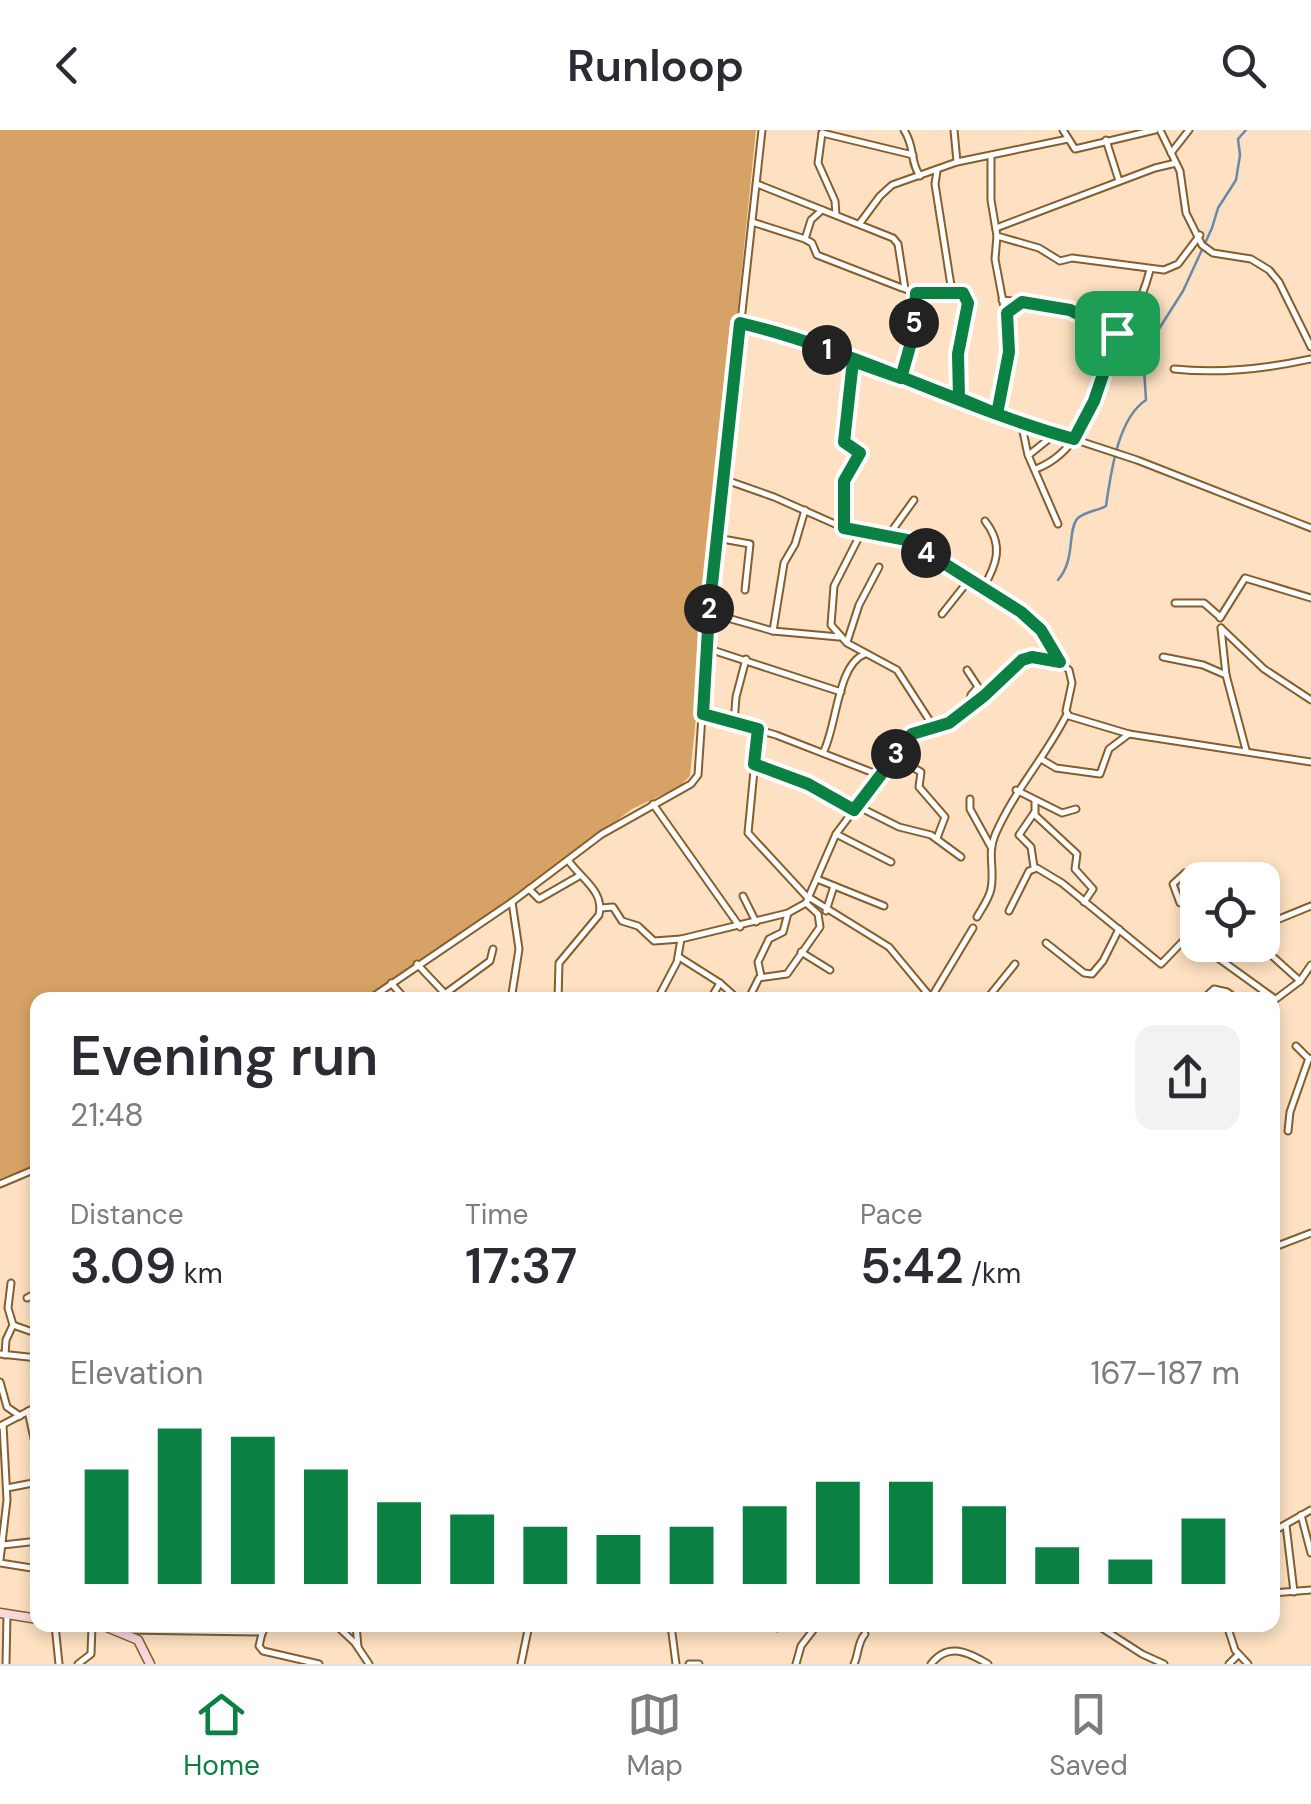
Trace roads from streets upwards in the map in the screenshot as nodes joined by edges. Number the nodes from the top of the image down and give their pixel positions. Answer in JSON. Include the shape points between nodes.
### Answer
{"nodes":[{"id":1,"x":762,"y":130,"type":"edge"},
{"id":2,"x":904,"y":130,"type":"edge"},
{"id":3,"x":954,"y":130,"type":"edge"},
{"id":4,"x":1064,"y":130,"type":"edge"},
{"id":5,"x":1158,"y":130,"type":"edge"},
{"id":6,"x":1190,"y":130,"type":"edge"},
{"id":7,"x":822,"y":131,"type":"edge"},
{"id":8,"x":1119,"y":133,"type":"edge"},
{"id":9,"x":1068,"y":138,"type":"junction"},
{"id":10,"x":1106,"y":140,"type":"junction"},
{"id":11,"x":1171,"y":153,"type":"junction"},
{"id":12,"x":913,"y":155,"type":"junction"},
{"id":13,"x":990,"y":156,"type":"junction"},
{"id":14,"x":957,"y":162,"type":"junction"},
{"id":15,"x":1176,"y":163,"type":"junction"},
{"id":16,"x":937,"y":171,"type":"junction"},
{"id":17,"x":920,"y":176,"type":"junction"},
{"id":18,"x":1119,"y":181,"type":"junction"},
{"id":19,"x":757,"y":184,"type":"junction"},
{"id":20,"x":822,"y":210,"type":"junction"},
{"id":21,"x":836,"y":216,"type":"junction"},
{"id":22,"x":751,"y":222,"type":"junction"},
{"id":23,"x":859,"y":224,"type":"junction"},
{"id":24,"x":996,"y":232,"type":"junction"},
{"id":25,"x":1200,"y":235,"type":"junction"},
{"id":26,"x":806,"y":239,"type":"junction"},
{"id":27,"x":1150,"y":270,"type":"junction"},
{"id":28,"x":905,"y":289,"type":"junction"},
{"id":29,"x":952,"y":292,"type":"junction"},
{"id":30,"x":916,"y":293,"type":"junction"},
{"id":31,"x":1002,"y":300,"type":"junction"},
{"id":32,"x":1022,"y":302,"type":"junction"},
{"id":33,"x":1007,"y":313,"type":"junction"},
{"id":34,"x":740,"y":323,"type":"junction"},
{"id":35,"x":1117,"y":333,"type":"junction"},
{"id":36,"x":1311,"y":346,"type":"edge"},
{"id":37,"x":1311,"y":360,"type":"edge"},
{"id":38,"x":853,"y":361,"type":"junction"},
{"id":39,"x":1174,"y":368,"type":"dead end"},
{"id":40,"x":901,"y":378,"type":"junction"},
{"id":41,"x":959,"y":398,"type":"junction"},
{"id":42,"x":997,"y":414,"type":"junction"},
{"id":43,"x":1022,"y":422,"type":"junction"},
{"id":44,"x":1054,"y":434,"type":"junction"},
{"id":45,"x":1074,"y":439,"type":"junction"},
{"id":46,"x":1028,"y":455,"type":"junction"},
{"id":47,"x":1036,"y":470,"type":"junction"},
{"id":48,"x":723,"y":479,"type":"junction"},
{"id":49,"x":914,"y":500,"type":"dead end"},
{"id":50,"x":805,"y":510,"type":"junction"},
{"id":51,"x":985,"y":521,"type":"dead end"},
{"id":52,"x":1058,"y":524,"type":"dead end"},
{"id":53,"x":844,"y":528,"type":"junction"},
{"id":54,"x":1311,"y":528,"type":"edge"},
{"id":55,"x":861,"y":533,"type":"junction"},
{"id":56,"x":888,"y":536,"type":"junction"},
{"id":57,"x":717,"y":538,"type":"junction"},
{"id":58,"x":879,"y":567,"type":"dead end"},
{"id":59,"x":968,"y":580,"type":"junction"},
{"id":60,"x":983,"y":588,"type":"junction"},
{"id":61,"x":745,"y":590,"type":"dead end"},
{"id":62,"x":1311,"y":598,"type":"edge"},
{"id":63,"x":1174,"y":603,"type":"dead end"},
{"id":64,"x":709,"y":612,"type":"junction"},
{"id":65,"x":942,"y":614,"type":"dead end"},
{"id":66,"x":1220,"y":618,"type":"junction"},
{"id":67,"x":1221,"y":628,"type":"junction"},
{"id":68,"x":773,"y":630,"type":"junction"},
{"id":69,"x":839,"y":638,"type":"junction"},
{"id":70,"x":847,"y":643,"type":"junction"},
{"id":71,"x":706,"y":648,"type":"junction"},
{"id":72,"x":868,"y":653,"type":"junction"},
{"id":73,"x":1163,"y":657,"type":"dead end"},
{"id":74,"x":746,"y":658,"type":"junction"},
{"id":75,"x":1060,"y":662,"type":"junction"},
{"id":76,"x":967,"y":670,"type":"dead end"},
{"id":77,"x":1226,"y":675,"type":"junction"},
{"id":78,"x":978,"y":687,"type":"junction"},
{"id":79,"x":841,"y":692,"type":"junction"},
{"id":80,"x":984,"y":696,"type":"junction"},
{"id":81,"x":1311,"y":700,"type":"edge"},
{"id":82,"x":968,"y":708,"type":"junction"},
{"id":83,"x":703,"y":714,"type":"junction"},
{"id":84,"x":1066,"y":714,"type":"junction"},
{"id":85,"x":734,"y":723,"type":"junction"},
{"id":86,"x":758,"y":729,"type":"junction"},
{"id":87,"x":935,"y":729,"type":"junction"},
{"id":88,"x":1128,"y":734,"type":"junction"},
{"id":89,"x":1246,"y":750,"type":"junction"},
{"id":90,"x":823,"y":754,"type":"junction"},
{"id":91,"x":894,"y":757,"type":"junction"},
{"id":92,"x":1041,"y":759,"type":"junction"},
{"id":93,"x":1311,"y":762,"type":"edge"},
{"id":94,"x":754,"y":764,"type":"junction"},
{"id":95,"x":880,"y":776,"type":"junction"},
{"id":96,"x":1016,"y":790,"type":"junction"},
{"id":97,"x":970,"y":799,"type":"dead end"},
{"id":98,"x":1035,"y":801,"type":"junction"},
{"id":99,"x":653,"y":804,"type":"junction"},
{"id":100,"x":855,"y":808,"type":"junction"},
{"id":101,"x":1076,"y":808,"type":"dead end"},
{"id":102,"x":1034,"y":814,"type":"junction"},
{"id":103,"x":836,"y":834,"type":"junction"},
{"id":104,"x":937,"y":838,"type":"junction"},
{"id":105,"x":990,"y":847,"type":"junction"},
{"id":106,"x":961,"y":857,"type":"dead end"},
{"id":107,"x":568,"y":860,"type":"junction"},
{"id":108,"x":891,"y":862,"type":"dead end"},
{"id":109,"x":1034,"y":868,"type":"junction"},
{"id":110,"x":578,"y":876,"type":"junction"},
{"id":111,"x":818,"y":878,"type":"junction"},
{"id":112,"x":1180,"y":878,"type":"edge"},
{"id":113,"x":834,"y":886,"type":"junction"},
{"id":114,"x":529,"y":888,"type":"junction"},
{"id":115,"x":743,"y":896,"type":"dead end"},
{"id":116,"x":808,"y":900,"type":"junction"},
{"id":117,"x":512,"y":902,"type":"junction"},
{"id":118,"x":1084,"y":902,"type":"junction"},
{"id":119,"x":1180,"y":903,"type":"dead end"},
{"id":120,"x":884,"y":906,"type":"dead end"},
{"id":121,"x":1311,"y":906,"type":"edge"},
{"id":122,"x":601,"y":908,"type":"junction"},
{"id":123,"x":826,"y":911,"type":"junction"},
{"id":124,"x":1009,"y":911,"type":"dead end"},
{"id":125,"x":788,"y":913,"type":"junction"},
{"id":126,"x":977,"y":917,"type":"dead end"},
{"id":127,"x":1280,"y":919,"type":"edge"},
{"id":128,"x":756,"y":922,"type":"junction"},
{"id":129,"x":740,"y":927,"type":"junction"},
{"id":130,"x":973,"y":928,"type":"dead end"},
{"id":131,"x":1118,"y":929,"type":"junction"},
{"id":132,"x":681,"y":939,"type":"junction"},
{"id":133,"x":1046,"y":943,"type":"dead end"},
{"id":134,"x":1180,"y":945,"type":"edge"},
{"id":135,"x":493,"y":949,"type":"dead end"},
{"id":136,"x":800,"y":952,"type":"junction"},
{"id":137,"x":679,"y":957,"type":"junction"},
{"id":138,"x":1223,"y":962,"type":"edge"},
{"id":139,"x":1279,"y":962,"type":"edge"},
{"id":140,"x":417,"y":964,"type":"junction"},
{"id":141,"x":1015,"y":964,"type":"dead end"},
{"id":142,"x":1311,"y":965,"type":"edge"},
{"id":143,"x":830,"y":970,"type":"dead end"},
{"id":144,"x":761,"y":976,"type":"junction"},
{"id":145,"x":1300,"y":981,"type":"junction"},
{"id":146,"x":391,"y":983,"type":"junction"},
{"id":147,"x":720,"y":983,"type":"junction"},
{"id":148,"x":379,"y":992,"type":"edge"},
{"id":149,"x":399,"y":992,"type":"edge"},
{"id":150,"x":445,"y":992,"type":"edge"},
{"id":151,"x":447,"y":992,"type":"edge"},
{"id":152,"x":512,"y":992,"type":"edge"},
{"id":153,"x":558,"y":992,"type":"edge"},
{"id":154,"x":661,"y":992,"type":"edge"},
{"id":155,"x":715,"y":992,"type":"edge"},
{"id":156,"x":730,"y":992,"type":"edge"},
{"id":157,"x":751,"y":992,"type":"edge"},
{"id":158,"x":926,"y":992,"type":"edge"},
{"id":159,"x":936,"y":992,"type":"edge"},
{"id":160,"x":992,"y":992,"type":"edge"},
{"id":161,"x":1262,"y":992,"type":"edge"},
{"id":162,"x":1280,"y":996,"type":"edge"},
{"id":163,"x":1296,"y":1046,"type":"dead end"},
{"id":164,"x":1310,"y":1059,"type":"edge"},
{"id":165,"x":1288,"y":1131,"type":"dead end"},
{"id":166,"x":30,"y":1171,"type":"edge"},
{"id":167,"x":0,"y":1184,"type":"edge"},
{"id":168,"x":1311,"y":1233,"type":"edge"},
{"id":169,"x":1280,"y":1245,"type":"edge"},
{"id":170,"x":11,"y":1284,"type":"dead end"},
{"id":171,"x":30,"y":1296,"type":"edge"},
{"id":172,"x":26,"y":1298,"type":"dead end"},
{"id":173,"x":13,"y":1326,"type":"junction"},
{"id":174,"x":30,"y":1331,"type":"edge"},
{"id":175,"x":3,"y":1354,"type":"edge"},
{"id":176,"x":30,"y":1357,"type":"edge"},
{"id":177,"x":0,"y":1382,"type":"edge"},
{"id":178,"x":28,"y":1411,"type":"joint"},
{"id":179,"x":20,"y":1416,"type":"junction"},
{"id":180,"x":30,"y":1420,"type":"edge"},
{"id":181,"x":2,"y":1426,"type":"edge"},
{"id":182,"x":30,"y":1484,"type":"edge"},
{"id":183,"x":7,"y":1488,"type":"junction"},
{"id":184,"x":1311,"y":1510,"type":"edge"},
{"id":185,"x":1300,"y":1515,"type":"junction"},
{"id":186,"x":1286,"y":1525,"type":"junction"},
{"id":187,"x":1280,"y":1528,"type":"edge"},
{"id":188,"x":30,"y":1543,"type":"edge"},
{"id":189,"x":4,"y":1545,"type":"junction"},
{"id":190,"x":1311,"y":1553,"type":"edge"},
{"id":191,"x":0,"y":1561,"type":"edge"},
{"id":192,"x":30,"y":1567,"type":"edge"},
{"id":193,"x":1311,"y":1590,"type":"edge"},
{"id":194,"x":1280,"y":1592,"type":"edge"},
{"id":195,"x":1294,"y":1592,"type":"junction"},
{"id":196,"x":4,"y":1614,"type":"edge"},
{"id":197,"x":30,"y":1618,"type":"edge"},
{"id":198,"x":56,"y":1632,"type":"edge"},
{"id":199,"x":92,"y":1632,"type":"edge"},
{"id":200,"x":128,"y":1632,"type":"edge"},
{"id":201,"x":263,"y":1632,"type":"edge"},
{"id":202,"x":343,"y":1632,"type":"edge"},
{"id":203,"x":357,"y":1632,"type":"edge"},
{"id":204,"x":528,"y":1632,"type":"edge"},
{"id":205,"x":672,"y":1632,"type":"edge"},
{"id":206,"x":812,"y":1632,"type":"edge"},
{"id":207,"x":1108,"y":1632,"type":"edge"},
{"id":208,"x":1229,"y":1632,"type":"edge"},
{"id":209,"x":865,"y":1634,"type":"dead end"},
{"id":210,"x":358,"y":1647,"type":"junction"},
{"id":211,"x":1238,"y":1656,"type":"junction"},
{"id":212,"x":6,"y":1664,"type":"edge"},
{"id":213,"x":58,"y":1664,"type":"edge"},
{"id":214,"x":78,"y":1664,"type":"edge"},
{"id":215,"x":150,"y":1664,"type":"edge"},
{"id":216,"x":319,"y":1664,"type":"edge"},
{"id":217,"x":370,"y":1664,"type":"edge"},
{"id":218,"x":522,"y":1664,"type":"edge"},
{"id":219,"x":676,"y":1664,"type":"edge"},
{"id":220,"x":688,"y":1664,"type":"edge"},
{"id":221,"x":699,"y":1664,"type":"edge"},
{"id":222,"x":796,"y":1664,"type":"edge"},
{"id":223,"x":854,"y":1664,"type":"edge"},
{"id":224,"x":931,"y":1664,"type":"edge"},
{"id":225,"x":988,"y":1664,"type":"edge"},
{"id":226,"x":1164,"y":1664,"type":"edge"},
{"id":227,"x":1229,"y":1664,"type":"edge"},
{"id":228,"x":1248,"y":1664,"type":"edge"}],
"edges":[{"from":1,"to":19,"type":"street"},
{"from":2,"to":12,"type":"street"},
{"from":3,"to":14,"type":"street"},
{"from":4,"to":9,"type":"street"},
{"from":5,"to":8,"type":"street"},
{"from":5,"to":11,"type":"street"},
{"from":6,"to":11,"type":"street"},
{"from":7,"to":12,"type":"street"},
{"from":7,"to":21,"type":"street","via":[[818,163]]},
{"from":8,"to":10,"type":"street"},
{"from":9,"to":10,"type":"street","via":[[1075,149]]},
{"from":9,"to":13,"type":"street"},
{"from":10,"to":18,"type":"street"},
{"from":11,"to":15,"type":"street"},
{"from":12,"to":17,"type":"street"},
{"from":13,"to":14,"type":"street"},
{"from":13,"to":24,"type":"street"},
{"from":14,"to":16,"type":"street"},
{"from":15,"to":18,"type":"street"},
{"from":15,"to":25,"type":"street","via":[[1186,213]]},
{"from":16,"to":17,"type":"street"},
{"from":16,"to":29,"type":"street"},
{"from":17,"to":23,"type":"street","via":[[885,190]]},
{"from":18,"to":24,"type":"street"},
{"from":19,"to":20,"type":"street"},
{"from":19,"to":22,"type":"street"},
{"from":20,"to":21,"type":"street"},
{"from":20,"to":26,"type":"street"},
{"from":21,"to":23,"type":"street"},
{"from":22,"to":26,"type":"street"},
{"from":22,"to":34,"type":"street"},
{"from":23,"to":28,"type":"street","via":[[896,240]]},
{"from":24,"to":27,"type":"street","via":[[1060,262],[1072,258]]},
{"from":24,"to":31,"type":"street"},
{"from":25,"to":27,"type":"street","via":[[1178,264]]},
{"from":25,"to":36,"type":"street","via":[[1206,250],[1269,270]]},
{"from":26,"to":28,"type":"street","via":[[817,256]]},
{"from":27,"to":35,"type":"street","via":[[1138,304]]},
{"from":28,"to":30,"type":"street"},
{"from":29,"to":30,"type":"street"},
{"from":29,"to":41,"type":"street","via":[[966,294],[968,303],[958,354]]},
{"from":30,"to":40,"type":"street"},
{"from":31,"to":32,"type":"street"},
{"from":31,"to":33,"type":"street"},
{"from":32,"to":33,"type":"street"},
{"from":32,"to":35,"type":"street","via":[[1070,310]]},
{"from":33,"to":42,"type":"street","via":[[1009,352]]},
{"from":34,"to":38,"type":"street"},
{"from":34,"to":48,"type":"street"},
{"from":35,"to":45,"type":"street"},
{"from":37,"to":39,"type":"street","via":[[1250,370]]},
{"from":38,"to":40,"type":"street"},
{"from":38,"to":53,"type":"street","via":[[844,442],[860,453],[844,481]]},
{"from":40,"to":41,"type":"street"},
{"from":41,"to":42,"type":"street"},
{"from":42,"to":43,"type":"street"},
{"from":43,"to":44,"type":"street"},
{"from":43,"to":46,"type":"street"},
{"from":44,"to":45,"type":"street"},
{"from":44,"to":46,"type":"street"},
{"from":45,"to":47,"type":"street","via":[[1060,458]]},
{"from":45,"to":54,"type":"street"},
{"from":46,"to":47,"type":"street"},
{"from":47,"to":52,"type":"street"},
{"from":48,"to":50,"type":"street"},
{"from":48,"to":57,"type":"street"},
{"from":49,"to":56,"type":"street"},
{"from":50,"to":53,"type":"street"},
{"from":50,"to":68,"type":"street","via":[[784,563]]},
{"from":51,"to":60,"type":"street","via":[[998,552]]},
{"from":53,"to":55,"type":"street"},
{"from":55,"to":56,"type":"street"},
{"from":55,"to":69,"type":"street","via":[[831,599]]},
{"from":56,"to":59,"type":"street","via":[[907,540]]},
{"from":57,"to":61,"type":"street","via":[[750,544]]},
{"from":57,"to":64,"type":"street"},
{"from":58,"to":70,"type":"street"},
{"from":59,"to":60,"type":"street"},
{"from":59,"to":65,"type":"street"},
{"from":60,"to":75,"type":"street","via":[[1032,622]]},
{"from":62,"to":66,"type":"street","via":[[1245,578]]},
{"from":63,"to":66,"type":"street","via":[[1204,603]]},
{"from":64,"to":68,"type":"street"},
{"from":64,"to":71,"type":"street"},
{"from":66,"to":67,"type":"street"},
{"from":67,"to":77,"type":"street"},
{"from":67,"to":81,"type":"street","via":[[1264,669]]},
{"from":68,"to":69,"type":"street"},
{"from":69,"to":70,"type":"street"},
{"from":70,"to":72,"type":"street"},
{"from":71,"to":74,"type":"street"},
{"from":71,"to":83,"type":"street"},
{"from":72,"to":79,"type":"street","via":[[852,662]]},
{"from":72,"to":87,"type":"street","via":[[904,677]]},
{"from":73,"to":77,"type":"street"},
{"from":74,"to":79,"type":"street"},
{"from":74,"to":85,"type":"street"},
{"from":75,"to":80,"type":"street","via":[[1026,658]]},
{"from":75,"to":84,"type":"street","via":[[1071,674]]},
{"from":76,"to":78,"type":"street"},
{"from":77,"to":89,"type":"street"},
{"from":78,"to":80,"type":"street"},
{"from":78,"to":82,"type":"street"},
{"from":79,"to":90,"type":"street"},
{"from":80,"to":82,"type":"street"},
{"from":82,"to":87,"type":"street"},
{"from":83,"to":85,"type":"street"},
{"from":83,"to":99,"type":"street","via":[[698,775]]},
{"from":84,"to":88,"type":"street"},
{"from":84,"to":92,"type":"street"},
{"from":85,"to":86,"type":"street"},
{"from":86,"to":90,"type":"street"},
{"from":86,"to":94,"type":"street"},
{"from":87,"to":91,"type":"street","via":[[912,734]]},
{"from":88,"to":89,"type":"street"},
{"from":88,"to":92,"type":"street","via":[[1108,749],[1100,774],[1056,768]]},
{"from":89,"to":93,"type":"street"},
{"from":90,"to":95,"type":"street"},
{"from":91,"to":95,"type":"street"},
{"from":91,"to":104,"type":"street","via":[[921,772],[920,787],[945,818]]},
{"from":92,"to":96,"type":"street"},
{"from":94,"to":100,"type":"street"},
{"from":94,"to":116,"type":"street","via":[[748,832]]},
{"from":95,"to":100,"type":"street"},
{"from":96,"to":98,"type":"street"},
{"from":96,"to":105,"type":"street"},
{"from":97,"to":105,"type":"street"},
{"from":98,"to":101,"type":"street","via":[[1062,814]]},
{"from":98,"to":102,"type":"street"},
{"from":99,"to":107,"type":"street"},
{"from":99,"to":129,"type":"street"},
{"from":100,"to":103,"type":"street"},
{"from":100,"to":104,"type":"street"},
{"from":102,"to":109,"type":"street","via":[[1019,835],[1032,847]]},
{"from":102,"to":118,"type":"street","via":[[1078,854],[1076,869],[1093,889]]},
{"from":103,"to":108,"type":"street"},
{"from":103,"to":111,"type":"street"},
{"from":104,"to":106,"type":"street"},
{"from":105,"to":126,"type":"street","via":[[991,890]]},
{"from":107,"to":110,"type":"street"},
{"from":107,"to":114,"type":"street"},
{"from":109,"to":118,"type":"street"},
{"from":109,"to":124,"type":"street"},
{"from":110,"to":114,"type":"street","via":[[538,898]]},
{"from":110,"to":122,"type":"street","via":[[599,895]]},
{"from":111,"to":113,"type":"street"},
{"from":111,"to":116,"type":"street"},
{"from":112,"to":119,"type":"street","via":[[1173,884]]},
{"from":113,"to":120,"type":"street"},
{"from":113,"to":123,"type":"street"},
{"from":114,"to":117,"type":"street"},
{"from":115,"to":128,"type":"street"},
{"from":116,"to":123,"type":"street"},
{"from":116,"to":125,"type":"street"},
{"from":116,"to":136,"type":"street","via":[[820,927]]},
{"from":117,"to":140,"type":"street"},
{"from":117,"to":152,"type":"street","via":[[518,949]]},
{"from":118,"to":131,"type":"street"},
{"from":121,"to":127,"type":"street"},
{"from":122,"to":132,"type":"street","via":[[613,907],[622,921],[654,941]]},
{"from":122,"to":153,"type":"street","via":[[559,964]]},
{"from":123,"to":158,"type":"street","via":[[889,947]]},
{"from":125,"to":128,"type":"street"},
{"from":125,"to":144,"type":"street","via":[[783,932],[769,938],[760,957]]},
{"from":128,"to":129,"type":"street"},
{"from":129,"to":132,"type":"street"},
{"from":130,"to":159,"type":"street"},
{"from":131,"to":133,"type":"street","via":[[1092,974]]},
{"from":131,"to":134,"type":"street","via":[[1160,964]]},
{"from":132,"to":137,"type":"street"},
{"from":135,"to":151,"type":"street","via":[[490,961]]},
{"from":136,"to":143,"type":"street"},
{"from":136,"to":144,"type":"street","via":[[786,974]]},
{"from":137,"to":147,"type":"street"},
{"from":137,"to":154,"type":"street"},
{"from":138,"to":161,"type":"street"},
{"from":139,"to":145,"type":"street"},
{"from":140,"to":146,"type":"street"},
{"from":140,"to":150,"type":"street"},
{"from":141,"to":160,"type":"street"},
{"from":142,"to":145,"type":"street"},
{"from":144,"to":157,"type":"street"},
{"from":145,"to":162,"type":"street"},
{"from":146,"to":148,"type":"street"},
{"from":146,"to":149,"type":"street"},
{"from":147,"to":155,"type":"street"},
{"from":147,"to":156,"type":"street"},
{"from":163,"to":164,"type":"street"},
{"from":164,"to":165,"type":"street"},
{"from":166,"to":167,"type":"street"},
{"from":168,"to":169,"type":"street"},
{"from":170,"to":173,"type":"street"},
{"from":171,"to":172,"type":"street"},
{"from":173,"to":174,"type":"street"},
{"from":173,"to":175,"type":"street"},
{"from":175,"to":176,"type":"street"},
{"from":177,"to":179,"type":"street","via":[[8,1407]]},
{"from":178,"to":179,"type":"street"},
{"from":178,"to":180,"type":"street"},
{"from":179,"to":181,"type":"street"},
{"from":181,"to":183,"type":"street"},
{"from":182,"to":183,"type":"street"},
{"from":183,"to":189,"type":"street"},
{"from":184,"to":185,"type":"street"},
{"from":185,"to":186,"type":"street"},
{"from":185,"to":190,"type":"street"},
{"from":186,"to":187,"type":"street"},
{"from":186,"to":195,"type":"street"},
{"from":188,"to":189,"type":"street"},
{"from":189,"to":191,"type":"street"},
{"from":191,"to":192,"type":"street"},
{"from":193,"to":195,"type":"street"},
{"from":194,"to":195,"type":"street"},
{"from":196,"to":197,"type":"street"},
{"from":196,"to":212,"type":"street"},
{"from":198,"to":213,"type":"street"},
{"from":199,"to":214,"type":"street","via":[[91,1654]]},
{"from":200,"to":215,"type":"street"},
{"from":201,"to":216,"type":"street","via":[[263,1651]]},
{"from":202,"to":210,"type":"street"},
{"from":203,"to":210,"type":"street"},
{"from":204,"to":218,"type":"street"},
{"from":205,"to":219,"type":"street"},
{"from":206,"to":222,"type":"street"},
{"from":207,"to":226,"type":"street"},
{"from":208,"to":211,"type":"street"},
{"from":209,"to":223,"type":"street"},
{"from":210,"to":217,"type":"street"},
{"from":211,"to":227,"type":"street"},
{"from":211,"to":228,"type":"street"},
{"from":220,"to":221,"type":"street"},
{"from":224,"to":225,"type":"street","via":[[960,1650]]}]}
